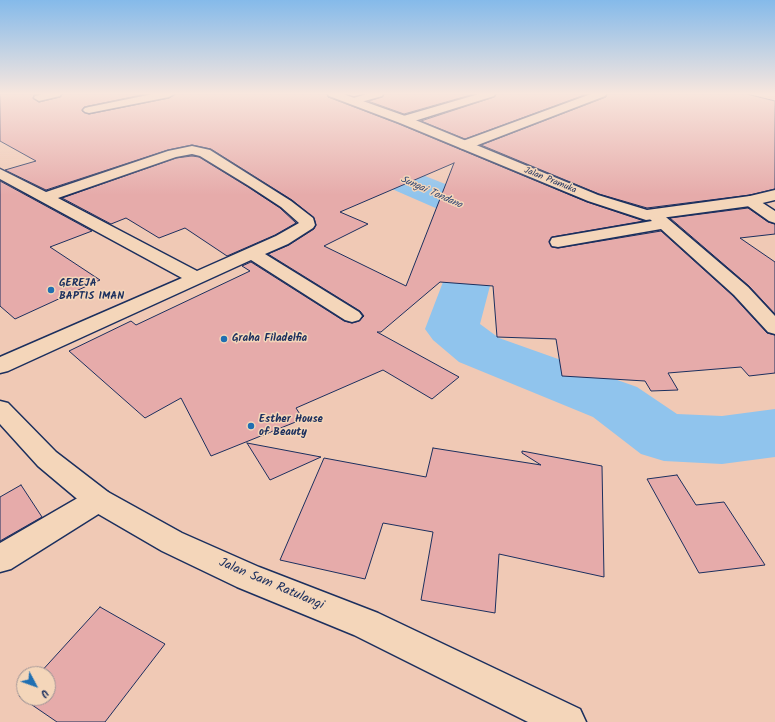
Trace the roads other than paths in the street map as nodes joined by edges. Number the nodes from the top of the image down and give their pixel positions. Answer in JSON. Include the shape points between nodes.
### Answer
{"nodes":[{"id":1,"x":423,"y":128,"type":"edge"},
{"id":2,"x":511,"y":128,"type":"edge"},
{"id":3,"x":465,"y":145,"type":"junction"},
{"id":4,"x":0,"y":173,"type":"edge"},
{"id":5,"x":775,"y":195,"type":"edge"},
{"id":6,"x":45,"y":197,"type":"junction"},
{"id":7,"x":750,"y":201,"type":"junction"},
{"id":8,"x":775,"y":218,"type":"edge"},
{"id":9,"x":659,"y":220,"type":"junction"},
{"id":10,"x":558,"y":242,"type":"dead end"},
{"id":11,"x":253,"y":254,"type":"junction"},
{"id":12,"x":196,"y":278,"type":"junction"},
{"id":13,"x":352,"y":316,"type":"dead end"},
{"id":14,"x":775,"y":328,"type":"edge"},
{"id":15,"x":0,"y":366,"type":"edge"},
{"id":16,"x":0,"y":409,"type":"edge"},
{"id":17,"x":98,"y":500,"type":"junction"},
{"id":18,"x":0,"y":559,"type":"edge"},
{"id":19,"x":567,"y":722,"type":"edge"}],
"edges":[{"from":1,"to":3,"type":"street","name":"Jalan Pramuka"},
{"from":2,"to":3,"type":"street"},
{"from":3,"to":9,"type":"street","name":"Jalan Pramuka","via":[[593,198]]},
{"from":4,"to":6,"type":"street"},
{"from":5,"to":7,"type":"street","name":"Jalan Pramuka"},
{"from":6,"to":11,"type":"street","via":[[173,154],[199,151],[254,183],[307,221],[307,225]]},
{"from":6,"to":12,"type":"street"},
{"from":7,"to":8,"type":"street"},
{"from":7,"to":9,"type":"street","name":"Jalan Pramuka"},
{"from":9,"to":10,"type":"street"},
{"from":9,"to":14,"type":"street","via":[[741,291]]},
{"from":11,"to":12,"type":"street"},
{"from":11,"to":13,"type":"street"},
{"from":12,"to":15,"type":"street"},
{"from":16,"to":17,"type":"street","name":"Jalan Sam Ratulangi","via":[[47,459]]},
{"from":17,"to":18,"type":"street"},
{"from":17,"to":19,"type":"street","name":"Jalan Sam Ratulangi","via":[[172,542],[248,577],[366,624]]}]}
